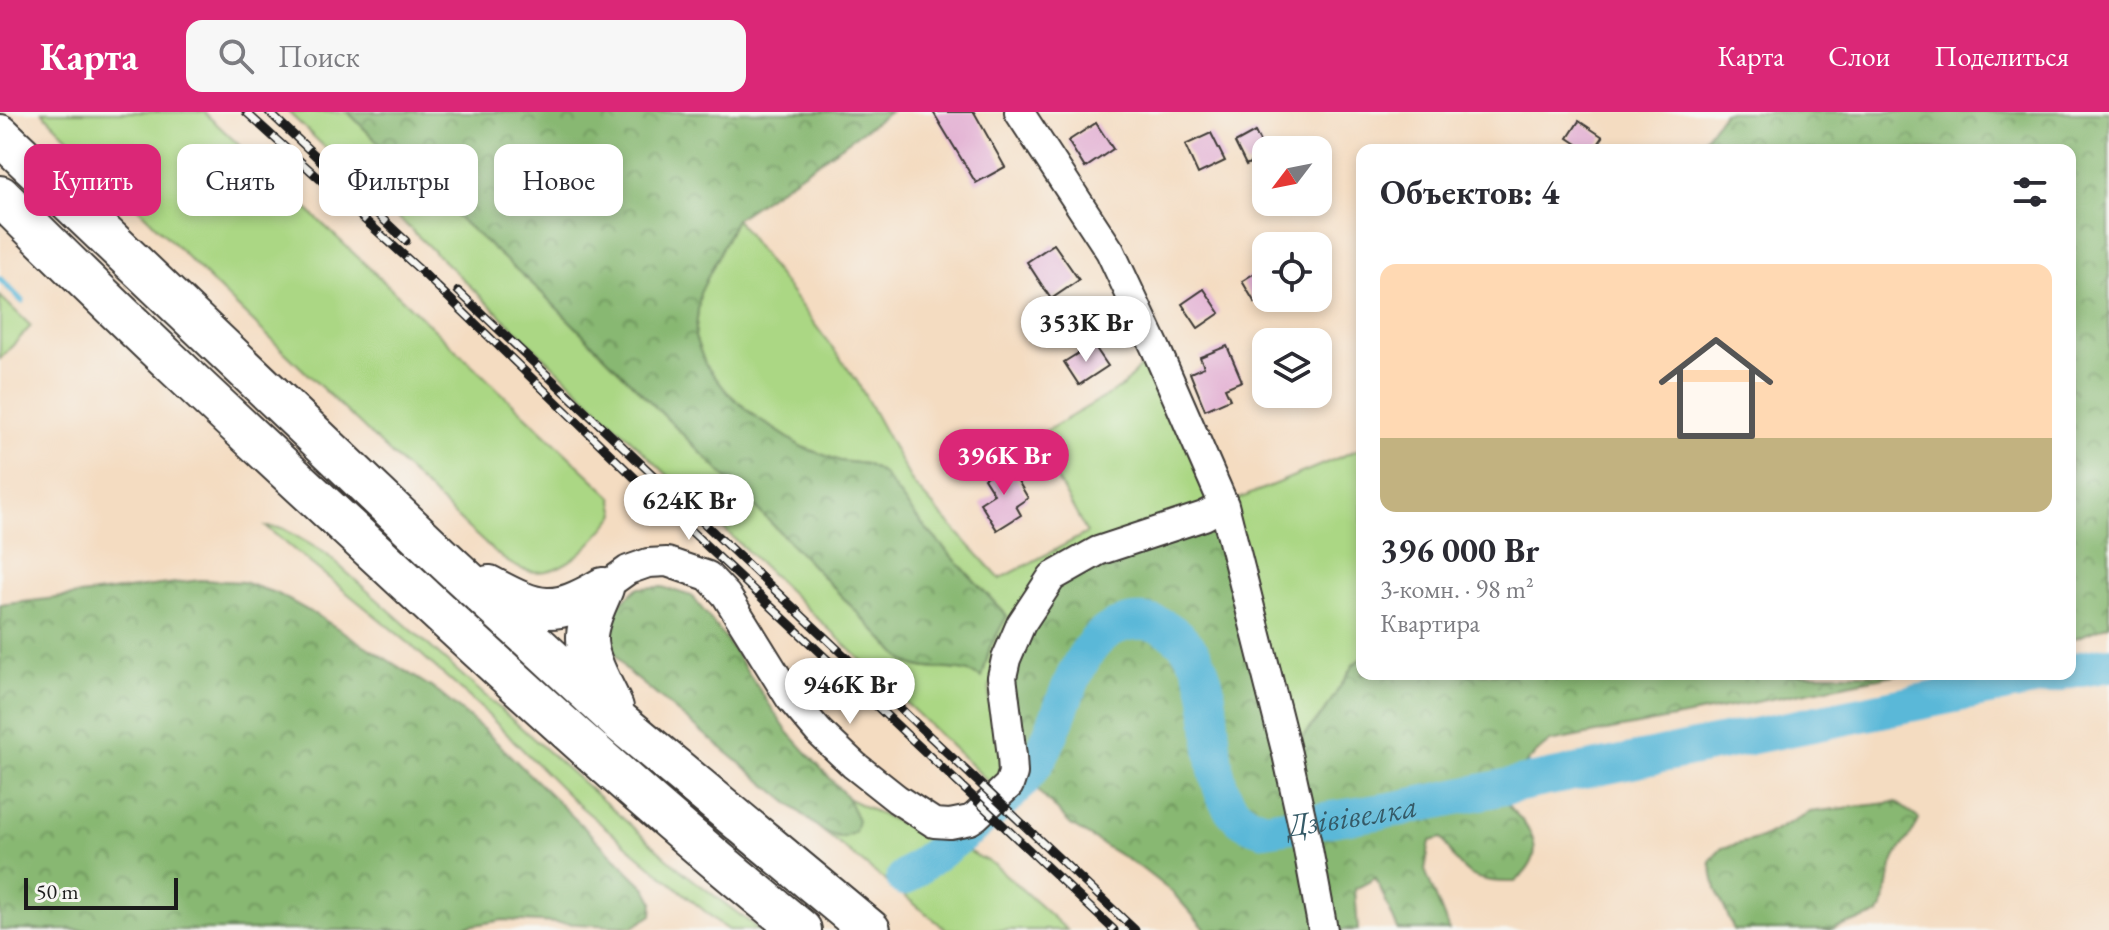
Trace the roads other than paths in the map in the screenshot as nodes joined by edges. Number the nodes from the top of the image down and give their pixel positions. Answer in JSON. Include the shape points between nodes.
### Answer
{"nodes":[{"id":1,"x":1019,"y":112,"type":"edge"},
{"id":2,"x":0,"y":135,"type":"edge"},
{"id":3,"x":0,"y":196,"type":"edge"},
{"id":4,"x":1224,"y":505,"type":"junction"},
{"id":5,"x":447,"y":562,"type":"junction"},
{"id":6,"x":603,"y":588,"type":"junction"},
{"id":7,"x":620,"y":722,"type":"junction"},
{"id":8,"x":801,"y":930,"type":"edge"},
{"id":9,"x":870,"y":930,"type":"edge"},
{"id":10,"x":1323,"y":930,"type":"edge"}],
"edges":[{"from":1,"to":4,"type":"street","via":[[1110,251]]},
{"from":2,"to":5,"type":"highway"},
{"from":3,"to":8,"type":"highway","via":[[575,739]]},
{"from":4,"to":6,"type":"street","via":[[1098,551],[1052,577],[1021,624],[1002,677],[1012,756],[1009,785],[970,820],[950,824],[934,823],[897,799],[819,732],[708,576],[667,562],[648,563]]},
{"from":4,"to":10,"type":"street","via":[[1297,797]]},
{"from":5,"to":6,"type":"highway","via":[[534,607],[566,607]]},
{"from":5,"to":7,"type":"highway"},
{"from":6,"to":7,"type":"highway","via":[[586,638]]},
{"from":7,"to":9,"type":"highway"}]}
